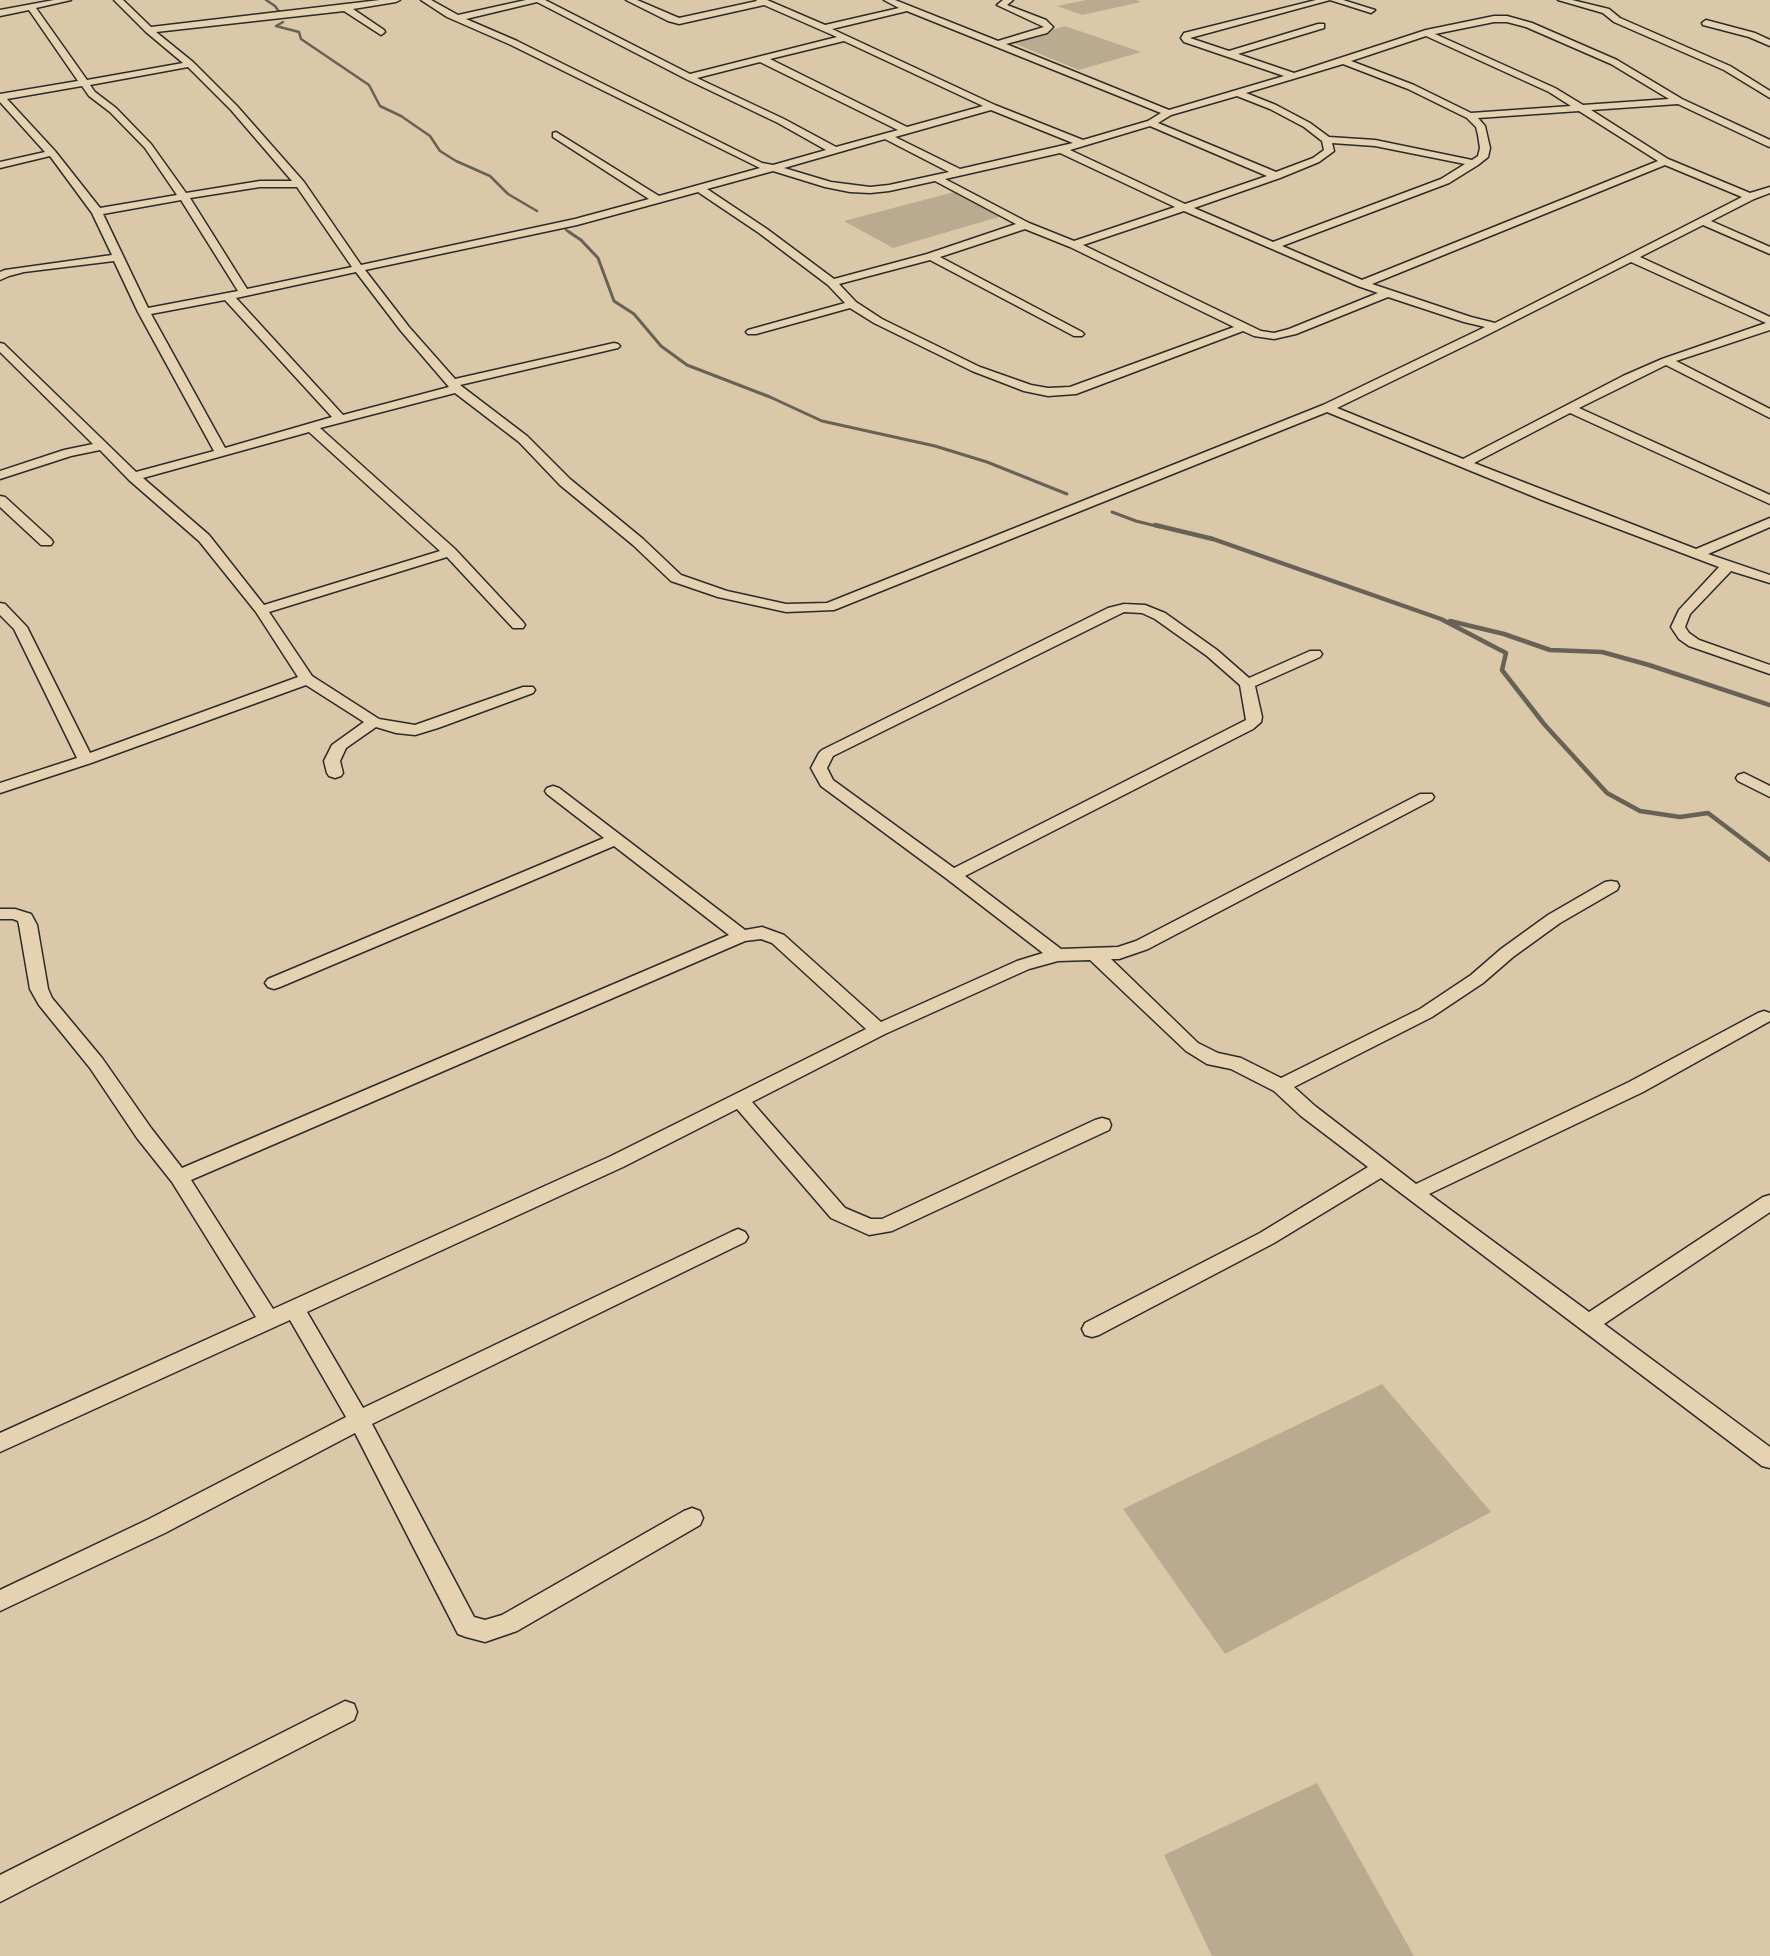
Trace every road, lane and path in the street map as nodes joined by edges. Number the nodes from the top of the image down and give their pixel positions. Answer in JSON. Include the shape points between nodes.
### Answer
{"nodes":[{"id":1,"x":67,"y":0,"type":"edge"},
{"id":2,"x":118,"y":0,"type":"edge"},
{"id":3,"x":396,"y":0,"type":"edge"},
{"id":4,"x":425,"y":0,"type":"edge"},
{"id":5,"x":538,"y":0,"type":"edge"},
{"id":6,"x":630,"y":0,"type":"edge"},
{"id":7,"x":888,"y":0,"type":"edge"},
{"id":8,"x":1009,"y":0,"type":"edge"},
{"id":9,"x":1326,"y":0,"type":"edge"},
{"id":10,"x":1562,"y":0,"type":"edge"},
{"id":11,"x":52,"y":1,"type":"edge"},
{"id":12,"x":762,"y":1,"type":"edge"},
{"id":13,"x":1339,"y":1,"type":"edge"},
{"id":14,"x":364,"y":3,"type":"edge"},
{"id":15,"x":31,"y":6,"type":"junction"},
{"id":16,"x":346,"y":8,"type":"junction"},
{"id":17,"x":908,"y":8,"type":"junction"},
{"id":18,"x":1371,"y":10,"type":"dead end"},
{"id":19,"x":0,"y":13,"type":"edge"},
{"id":20,"x":458,"y":18,"type":"junction"},
{"id":21,"x":1706,"y":23,"type":"dead end"},
{"id":22,"x":1321,"y":26,"type":"dead end"},
{"id":23,"x":824,"y":28,"type":"junction"},
{"id":24,"x":149,"y":30,"type":"junction"},
{"id":25,"x":381,"y":32,"type":"dead end"},
{"id":26,"x":1426,"y":33,"type":"junction"},
{"id":27,"x":844,"y":38,"type":"junction"},
{"id":28,"x":998,"y":44,"type":"junction"},
{"id":29,"x":1770,"y":44,"type":"edge"},
{"id":30,"x":1230,"y":54,"type":"junction"},
{"id":31,"x":762,"y":59,"type":"junction"},
{"id":32,"x":1342,"y":61,"type":"junction"},
{"id":33,"x":190,"y":64,"type":"junction"},
{"id":34,"x":689,"y":76,"type":"junction"},
{"id":35,"x":1294,"y":76,"type":"junction"},
{"id":36,"x":85,"y":83,"type":"junction"},
{"id":37,"x":1770,"y":86,"type":"edge"},
{"id":38,"x":1757,"y":89,"type":"junction"},
{"id":39,"x":1236,"y":92,"type":"junction"},
{"id":40,"x":1770,"y":95,"type":"edge"},
{"id":41,"x":0,"y":98,"type":"edge"},
{"id":42,"x":1679,"y":101,"type":"junction"},
{"id":43,"x":992,"y":107,"type":"junction"},
{"id":44,"x":1581,"y":109,"type":"junction"},
{"id":45,"x":1168,"y":113,"type":"junction"},
{"id":46,"x":1470,"y":116,"type":"junction"},
{"id":47,"x":1151,"y":124,"type":"junction"},
{"id":48,"x":907,"y":132,"type":"junction"},
{"id":49,"x":556,"y":135,"type":"dead end"},
{"id":50,"x":888,"y":136,"type":"junction"},
{"id":51,"x":1326,"y":140,"type":"junction"},
{"id":52,"x":1084,"y":144,"type":"junction"},
{"id":53,"x":1770,"y":144,"type":"edge"},
{"id":54,"x":1061,"y":150,"type":"junction"},
{"id":55,"x":835,"y":151,"type":"junction"},
{"id":56,"x":52,"y":153,"type":"junction"},
{"id":57,"x":1665,"y":161,"type":"junction"},
{"id":58,"x":1475,"y":163,"type":"junction"},
{"id":59,"x":0,"y":164,"type":"edge"},
{"id":60,"x":775,"y":168,"type":"junction"},
{"id":61,"x":959,"y":173,"type":"junction"},
{"id":62,"x":1276,"y":176,"type":"junction"},
{"id":63,"x":937,"y":178,"type":"junction"},
{"id":64,"x":300,"y":184,"type":"junction"},
{"id":65,"x":699,"y":188,"type":"junction"},
{"id":66,"x":1770,"y":190,"type":"edge"},
{"id":67,"x":183,"y":196,"type":"junction"},
{"id":68,"x":1750,"y":197,"type":"junction"},
{"id":69,"x":658,"y":200,"type":"junction"},
{"id":70,"x":1186,"y":208,"type":"junction"},
{"id":71,"x":97,"y":212,"type":"junction"},
{"id":72,"x":1702,"y":221,"type":"junction"},
{"id":73,"x":1025,"y":225,"type":"junction"},
{"id":74,"x":1074,"y":245,"type":"junction"},
{"id":75,"x":1274,"y":245,"type":"junction"},
{"id":76,"x":1770,"y":251,"type":"edge"},
{"id":77,"x":931,"y":256,"type":"junction"},
{"id":78,"x":118,"y":257,"type":"junction"},
{"id":79,"x":1632,"y":258,"type":"junction"},
{"id":80,"x":0,"y":262,"type":"edge"},
{"id":81,"x":358,"y":268,"type":"junction"},
{"id":82,"x":3,"y":275,"type":"edge"},
{"id":83,"x":832,"y":283,"type":"junction"},
{"id":84,"x":1362,"y":284,"type":"junction"},
{"id":85,"x":244,"y":292,"type":"junction"},
{"id":86,"x":1387,"y":293,"type":"junction"},
{"id":87,"x":228,"y":296,"type":"junction"},
{"id":88,"x":852,"y":304,"type":"junction"},
{"id":89,"x":144,"y":312,"type":"junction"},
{"id":90,"x":1770,"y":321,"type":"edge"},
{"id":91,"x":1495,"y":326,"type":"junction"},
{"id":92,"x":1770,"y":326,"type":"edge"},
{"id":93,"x":1243,"y":327,"type":"junction"},
{"id":94,"x":752,"y":332,"type":"dead end"},
{"id":95,"x":1078,"y":334,"type":"dead end"},
{"id":96,"x":0,"y":346,"type":"edge"},
{"id":97,"x":614,"y":346,"type":"dead end"},
{"id":98,"x":1666,"y":361,"type":"junction"},
{"id":99,"x":455,"y":386,"type":"junction"},
{"id":100,"x":1327,"y":408,"type":"junction"},
{"id":101,"x":1571,"y":409,"type":"junction"},
{"id":102,"x":1770,"y":414,"type":"edge"},
{"id":103,"x":340,"y":419,"type":"junction"},
{"id":104,"x":311,"y":427,"type":"junction"},
{"id":105,"x":102,"y":446,"type":"junction"},
{"id":106,"x":221,"y":452,"type":"junction"},
{"id":107,"x":1464,"y":463,"type":"junction"},
{"id":108,"x":0,"y":475,"type":"edge"},
{"id":109,"x":134,"y":477,"type":"junction"},
{"id":110,"x":0,"y":500,"type":"edge"},
{"id":111,"x":1770,"y":500,"type":"edge"},
{"id":112,"x":1770,"y":522,"type":"edge"},
{"id":113,"x":46,"y":542,"type":"dead end"},
{"id":114,"x":450,"y":552,"type":"junction"},
{"id":115,"x":1698,"y":553,"type":"junction"},
{"id":116,"x":1728,"y":566,"type":"junction"},
{"id":117,"x":1770,"y":579,"type":"edge"},
{"id":118,"x":0,"y":607,"type":"edge"},
{"id":119,"x":261,"y":610,"type":"junction"},
{"id":120,"x":518,"y":625,"type":"dead end"},
{"id":121,"x":1315,"y":654,"type":"dead end"},
{"id":122,"x":1770,"y":670,"type":"edge"},
{"id":123,"x":307,"y":679,"type":"junction"},
{"id":124,"x":1247,"y":684,"type":"junction"},
{"id":125,"x":528,"y":690,"type":"dead end"},
{"id":126,"x":374,"y":722,"type":"junction"},
{"id":127,"x":86,"y":760,"type":"junction"},
{"id":128,"x":335,"y":773,"type":"dead end"},
{"id":129,"x":1744,"y":778,"type":"dead end"},
{"id":130,"x":0,"y":788,"type":"edge"},
{"id":131,"x":553,"y":791,"type":"dead end"},
{"id":132,"x":1770,"y":792,"type":"edge"},
{"id":133,"x":1426,"y":797,"type":"dead end"},
{"id":134,"x":614,"y":840,"type":"junction"},
{"id":135,"x":953,"y":875,"type":"junction"},
{"id":136,"x":1611,"y":886,"type":"dead end"},
{"id":137,"x":0,"y":914,"type":"edge"},
{"id":138,"x":742,"y":936,"type":"junction"},
{"id":139,"x":1056,"y":955,"type":"junction"},
{"id":140,"x":1096,"y":955,"type":"junction"},
{"id":141,"x":274,"y":983,"type":"dead end"},
{"id":142,"x":1764,"y":1017,"type":"dead end"},
{"id":143,"x":879,"y":1030,"type":"junction"},
{"id":144,"x":1281,"y":1086,"type":"junction"},
{"id":145,"x":740,"y":1100,"type":"junction"},
{"id":146,"x":1102,"y":1125,"type":"dead end"},
{"id":147,"x":1382,"y":1168,"type":"junction"},
{"id":148,"x":179,"y":1177,"type":"junction"},
{"id":149,"x":1414,"y":1193,"type":"junction"},
{"id":150,"x":1770,"y":1202,"type":"edge"},
{"id":151,"x":738,"y":1237,"type":"dead end"},
{"id":152,"x":294,"y":1309,"type":"junction"},
{"id":153,"x":269,"y":1320,"type":"junction"},
{"id":154,"x":1589,"y":1324,"type":"junction"},
{"id":155,"x":1092,"y":1329,"type":"dead end"},
{"id":156,"x":359,"y":1420,"type":"junction"},
{"id":157,"x":0,"y":1443,"type":"edge"},
{"id":158,"x":1770,"y":1459,"type":"edge"},
{"id":159,"x":692,"y":1518,"type":"dead end"},
{"id":160,"x":0,"y":1601,"type":"edge"},
{"id":161,"x":345,"y":1712,"type":"dead end"},
{"id":162,"x":0,"y":1888,"type":"edge"}],
"edges":[{"from":1,"to":11,"type":"street"},
{"from":2,"to":24,"type":"street"},
{"from":3,"to":14,"type":"street"},
{"from":4,"to":20,"type":"street"},
{"from":5,"to":20,"type":"street"},
{"from":5,"to":34,"type":"street"},
{"from":6,"to":12,"type":"street","via":[[679,21]]},
{"from":7,"to":17,"type":"street"},
{"from":8,"to":28,"type":"street","via":[[1001,5],[1049,27]]},
{"from":9,"to":30,"type":"street","via":[[1184,38]]},
{"from":10,"to":38,"type":"street","via":[[1606,11],[1617,20],[1727,68]]},
{"from":11,"to":15,"type":"street"},
{"from":12,"to":23,"type":"street"},
{"from":13,"to":18,"type":"street"},
{"from":14,"to":16,"type":"street"},
{"from":15,"to":19,"type":"street"},
{"from":15,"to":36,"type":"street"},
{"from":16,"to":24,"type":"street"},
{"from":16,"to":25,"type":"street"},
{"from":17,"to":23,"type":"street"},
{"from":17,"to":28,"type":"street"},
{"from":20,"to":60,"type":"street","via":[[750,161]]},
{"from":21,"to":29,"type":"street","via":[[1752,35]]},
{"from":22,"to":30,"type":"street"},
{"from":23,"to":27,"type":"street"},
{"from":24,"to":33,"type":"street"},
{"from":26,"to":32,"type":"street"},
{"from":26,"to":42,"type":"street","via":[[1494,19],[1518,21],[1614,62]]},
{"from":26,"to":44,"type":"street","via":[[1545,87]]},
{"from":27,"to":31,"type":"street"},
{"from":27,"to":43,"type":"street"},
{"from":28,"to":45,"type":"street"},
{"from":30,"to":35,"type":"street"},
{"from":31,"to":34,"type":"street"},
{"from":31,"to":48,"type":"street"},
{"from":32,"to":35,"type":"street"},
{"from":32,"to":46,"type":"street","via":[[1411,87]]},
{"from":33,"to":36,"type":"street"},
{"from":33,"to":64,"type":"street","via":[[234,108]]},
{"from":34,"to":55,"type":"street"},
{"from":35,"to":39,"type":"street"},
{"from":36,"to":41,"type":"street"},
{"from":36,"to":67,"type":"street","via":[[92,94],[114,110],[148,146]]},
{"from":37,"to":38,"type":"street"},
{"from":38,"to":40,"type":"street"},
{"from":39,"to":45,"type":"street"},
{"from":39,"to":51,"type":"street","via":[[1293,116]]},
{"from":41,"to":56,"type":"street"},
{"from":42,"to":44,"type":"street"},
{"from":42,"to":53,"type":"street"},
{"from":43,"to":48,"type":"street"},
{"from":43,"to":52,"type":"street"},
{"from":44,"to":46,"type":"street"},
{"from":44,"to":57,"type":"street"},
{"from":45,"to":47,"type":"street"},
{"from":46,"to":58,"type":"street","via":[[1480,126],[1484,148],[1483,157]]},
{"from":47,"to":52,"type":"street"},
{"from":47,"to":62,"type":"street"},
{"from":48,"to":50,"type":"street"},
{"from":49,"to":69,"type":"street"},
{"from":50,"to":55,"type":"street"},
{"from":50,"to":61,"type":"street"},
{"from":51,"to":58,"type":"street","via":[[1375,144]]},
{"from":51,"to":62,"type":"street","via":[[1329,151],[1325,155]]},
{"from":52,"to":54,"type":"street"},
{"from":54,"to":61,"type":"street"},
{"from":54,"to":70,"type":"street"},
{"from":55,"to":60,"type":"street"},
{"from":56,"to":59,"type":"street"},
{"from":56,"to":71,"type":"street"},
{"from":57,"to":68,"type":"street"},
{"from":57,"to":84,"type":"street"},
{"from":58,"to":75,"type":"street","via":[[1445,181]]},
{"from":60,"to":63,"type":"street","via":[[829,185],[863,190]]},
{"from":60,"to":65,"type":"street"},
{"from":61,"to":63,"type":"street"},
{"from":62,"to":70,"type":"street"},
{"from":63,"to":73,"type":"street"},
{"from":64,"to":67,"type":"street","via":[[260,184]]},
{"from":64,"to":81,"type":"street"},
{"from":65,"to":69,"type":"street"},
{"from":65,"to":83,"type":"street"},
{"from":66,"to":68,"type":"street"},
{"from":67,"to":71,"type":"street"},
{"from":67,"to":85,"type":"street"},
{"from":68,"to":72,"type":"street"},
{"from":69,"to":81,"type":"street","via":[[577,222]]},
{"from":70,"to":74,"type":"street"},
{"from":70,"to":75,"type":"street"},
{"from":71,"to":78,"type":"street"},
{"from":72,"to":76,"type":"street"},
{"from":72,"to":79,"type":"street"},
{"from":73,"to":74,"type":"street"},
{"from":73,"to":77,"type":"street"},
{"from":74,"to":93,"type":"street"},
{"from":75,"to":84,"type":"street"},
{"from":77,"to":83,"type":"street"},
{"from":77,"to":95,"type":"street"},
{"from":78,"to":82,"type":"street"},
{"from":78,"to":89,"type":"street"},
{"from":79,"to":90,"type":"street"},
{"from":79,"to":91,"type":"street"},
{"from":80,"to":82,"type":"street"},
{"from":81,"to":85,"type":"street"},
{"from":81,"to":99,"type":"street"},
{"from":83,"to":88,"type":"street"},
{"from":84,"to":86,"type":"street"},
{"from":85,"to":87,"type":"street"},
{"from":86,"to":91,"type":"street"},
{"from":86,"to":93,"type":"street","via":[[1292,332],[1274,336],[1258,334]]},
{"from":87,"to":89,"type":"street"},
{"from":87,"to":103,"type":"street"},
{"from":88,"to":93,"type":"street","via":[[878,321],[976,368],[1028,388],[1048,392],[1072,391]]},
{"from":88,"to":94,"type":"street"},
{"from":89,"to":106,"type":"street"},
{"from":91,"to":100,"type":"street"},
{"from":92,"to":98,"type":"street"},
{"from":96,"to":105,"type":"street"},
{"from":97,"to":99,"type":"street"},
{"from":98,"to":101,"type":"street"},
{"from":98,"to":102,"type":"street"},
{"from":99,"to":100,"type":"street","via":[[523,439],[565,482],[676,578],[723,594],[786,608],[829,607]]},
{"from":99,"to":103,"type":"street"},
{"from":100,"to":107,"type":"street"},
{"from":101,"to":107,"type":"street"},
{"from":101,"to":111,"type":"street"},
{"from":103,"to":104,"type":"street"},
{"from":104,"to":106,"type":"street"},
{"from":104,"to":114,"type":"street"},
{"from":105,"to":108,"type":"street","via":[[68,453]]},
{"from":105,"to":109,"type":"street"},
{"from":106,"to":109,"type":"street"},
{"from":107,"to":115,"type":"street"},
{"from":109,"to":119,"type":"street","via":[[204,538]]},
{"from":110,"to":113,"type":"street"},
{"from":112,"to":115,"type":"street"},
{"from":114,"to":119,"type":"street"},
{"from":114,"to":120,"type":"street"},
{"from":115,"to":116,"type":"street"},
{"from":116,"to":117,"type":"street"},
{"from":116,"to":122,"type":"street","via":[[1684,613],[1678,627],[1694,643]]},
{"from":118,"to":127,"type":"street","via":[[20,627]]},
{"from":119,"to":123,"type":"street"},
{"from":121,"to":124,"type":"street"},
{"from":123,"to":126,"type":"street"},
{"from":123,"to":127,"type":"street"},
{"from":124,"to":135,"type":"street","via":[[1254,717],[1248,726]]},
{"from":124,"to":135,"type":"street","via":[[1212,653],[1160,616],[1145,609],[1124,608],[827,753],[819,768],[827,783]]},
{"from":125,"to":126,"type":"street","via":[[415,730]]},
{"from":126,"to":128,"type":"street","via":[[340,745],[332,761]]},
{"from":127,"to":130,"type":"street"},
{"from":129,"to":132,"type":"street"},
{"from":131,"to":134,"type":"street"},
{"from":133,"to":140,"type":"street","via":[[1142,945],[1119,953]]},
{"from":134,"to":138,"type":"street"},
{"from":134,"to":141,"type":"street"},
{"from":135,"to":139,"type":"street"},
{"from":136,"to":144,"type":"street","via":[[1554,919],[1477,979],[1426,1013]]},
{"from":137,"to":148,"type":"street","via":[[16,914],[25,918],[39,989],[45,1001],[96,1063]]},
{"from":138,"to":143,"type":"street","via":[[762,933],[778,939]]},
{"from":138,"to":148,"type":"street"},
{"from":139,"to":140,"type":"street"},
{"from":139,"to":143,"type":"street","via":[[1023,965]]},
{"from":140,"to":144,"type":"street","via":[[1192,1047],[1213,1059],[1235,1063]]},
{"from":142,"to":149,"type":"street","via":[[1636,1086]]},
{"from":143,"to":145,"type":"street"},
{"from":144,"to":147,"type":"street"},
{"from":145,"to":146,"type":"street","via":[[838,1213],[869,1227],[885,1226]]},
{"from":145,"to":152,"type":"street","via":[[616,1162]]},
{"from":147,"to":149,"type":"street"},
{"from":147,"to":155,"type":"street","via":[[1267,1238]]},
{"from":148,"to":153,"type":"street"},
{"from":149,"to":154,"type":"street"},
{"from":150,"to":154,"type":"street"},
{"from":151,"to":156,"type":"street"},
{"from":152,"to":153,"type":"street"},
{"from":152,"to":156,"type":"street"},
{"from":153,"to":157,"type":"street"},
{"from":154,"to":158,"type":"street"},
{"from":156,"to":159,"type":"street","via":[[466,1626],[485,1631],[509,1623]]},
{"from":156,"to":160,"type":"street","via":[[157,1526]]},
{"from":161,"to":162,"type":"street"}]}
